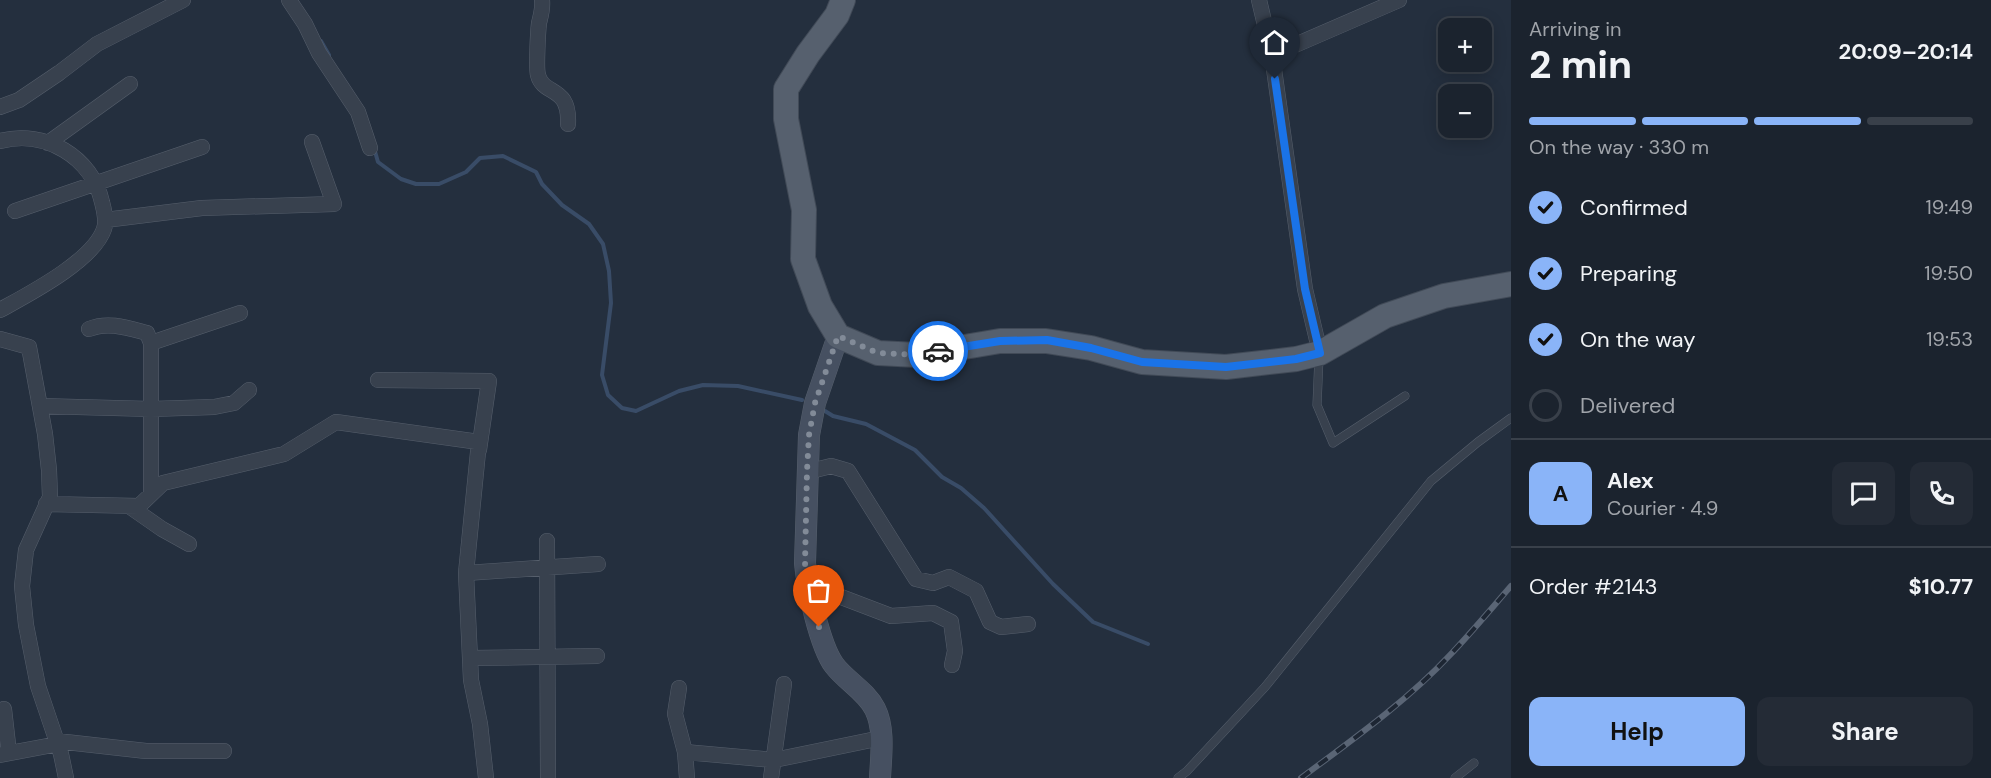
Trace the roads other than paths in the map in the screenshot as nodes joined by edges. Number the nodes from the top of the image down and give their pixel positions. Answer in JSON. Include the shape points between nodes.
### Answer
{"nodes":[{"id":1,"x":183,"y":0,"type":"edge"},
{"id":2,"x":289,"y":0,"type":"edge"},
{"id":3,"x":542,"y":0,"type":"edge"},
{"id":4,"x":843,"y":0,"type":"edge"},
{"id":5,"x":1259,"y":0,"type":"edge"},
{"id":6,"x":1399,"y":0,"type":"edge"},
{"id":7,"x":1272,"y":56,"type":"junction"},
{"id":8,"x":129,"y":84,"type":"dead end"},
{"id":9,"x":0,"y":107,"type":"edge"},
{"id":10,"x":568,"y":124,"type":"dead end"},
{"id":11,"x":0,"y":141,"type":"edge"},
{"id":12,"x":312,"y":142,"type":"dead end"},
{"id":13,"x":48,"y":143,"type":"junction"},
{"id":14,"x":202,"y":147,"type":"dead end"},
{"id":15,"x":370,"y":148,"type":"dead end"},
{"id":16,"x":96,"y":182,"type":"junction"},
{"id":17,"x":15,"y":211,"type":"dead end"},
{"id":18,"x":105,"y":220,"type":"junction"},
{"id":19,"x":1511,"y":284,"type":"edge"},
{"id":20,"x":0,"y":310,"type":"edge"},
{"id":21,"x":240,"y":313,"type":"dead end"},
{"id":22,"x":89,"y":329,"type":"dead end"},
{"id":23,"x":838,"y":336,"type":"junction"},
{"id":24,"x":0,"y":339,"type":"edge"},
{"id":25,"x":151,"y":343,"type":"junction"},
{"id":26,"x":1320,"y":353,"type":"junction"},
{"id":27,"x":378,"y":380,"type":"dead end"},
{"id":28,"x":249,"y":390,"type":"dead end"},
{"id":29,"x":1405,"y":396,"type":"dead end"},
{"id":30,"x":40,"y":406,"type":"junction"},
{"id":31,"x":151,"y":409,"type":"junction"},
{"id":32,"x":1511,"y":418,"type":"edge"},
{"id":33,"x":478,"y":458,"type":"junction"},
{"id":34,"x":807,"y":471,"type":"junction"},
{"id":35,"x":151,"y":494,"type":"junction"},
{"id":36,"x":46,"y":504,"type":"junction"},
{"id":37,"x":129,"y":506,"type":"junction"},
{"id":38,"x":547,"y":541,"type":"dead end"},
{"id":39,"x":189,"y":544,"type":"dead end"},
{"id":40,"x":598,"y":564,"type":"dead end"},
{"id":41,"x":547,"y":567,"type":"junction"},
{"id":42,"x":466,"y":573,"type":"junction"},
{"id":43,"x":807,"y":584,"type":"junction"},
{"id":44,"x":1028,"y":624,"type":"dead end"},
{"id":45,"x":547,"y":656,"type":"junction"},
{"id":46,"x":597,"y":656,"type":"dead end"},
{"id":47,"x":471,"y":658,"type":"junction"},
{"id":48,"x":952,"y":665,"type":"dead end"},
{"id":49,"x":784,"y":684,"type":"dead end"},
{"id":50,"x":679,"y":688,"type":"dead end"},
{"id":51,"x":4,"y":709,"type":"dead end"},
{"id":52,"x":2,"y":726,"type":"edge"},
{"id":53,"x":881,"y":738,"type":"junction"},
{"id":54,"x":58,"y":742,"type":"junction"},
{"id":55,"x":224,"y":752,"type":"dead end"},
{"id":56,"x":685,"y":752,"type":"junction"},
{"id":57,"x":4,"y":754,"type":"edge"},
{"id":58,"x":774,"y":760,"type":"junction"},
{"id":59,"x":1474,"y":763,"type":"dead end"},
{"id":60,"x":66,"y":778,"type":"edge"},
{"id":61,"x":486,"y":778,"type":"edge"},
{"id":62,"x":548,"y":778,"type":"edge"},
{"id":63,"x":687,"y":778,"type":"edge"},
{"id":64,"x":771,"y":778,"type":"edge"},
{"id":65,"x":880,"y":778,"type":"edge"},
{"id":66,"x":1178,"y":778,"type":"edge"},
{"id":67,"x":1455,"y":778,"type":"edge"}],
"edges":[{"from":1,"to":9,"type":"street","via":[[98,44],[19,100]]},
{"from":2,"to":15,"type":"street","via":[[358,112]]},
{"from":3,"to":10,"type":"street","via":[[537,74],[541,83],[564,100]]},
{"from":4,"to":23,"type":"main road","via":[[837,15],[786,89],[786,119],[804,210],[803,260],[820,306]]},
{"from":5,"to":7,"type":"street"},
{"from":6,"to":7,"type":"street"},
{"from":7,"to":26,"type":"street","via":[[1305,289]]},
{"from":8,"to":13,"type":"street"},
{"from":11,"to":13,"type":"street","via":[[33,138]]},
{"from":12,"to":18,"type":"street","via":[[334,204],[202,208]]},
{"from":13,"to":16,"type":"street","via":[[75,156]]},
{"from":14,"to":16,"type":"street"},
{"from":16,"to":17,"type":"street"},
{"from":16,"to":18,"type":"street"},
{"from":18,"to":20,"type":"street","via":[[95,246],[74,264]]},
{"from":19,"to":26,"type":"main road","via":[[1444,296],[1386,316]]},
{"from":21,"to":25,"type":"street"},
{"from":22,"to":25,"type":"street","via":[[99,325],[121,327],[147,333]]},
{"from":23,"to":26,"type":"main road","via":[[878,353],[917,355],[1000,341],[1047,340],[1142,362],[1226,367]]},
{"from":23,"to":34,"type":"main road","via":[[815,403]]},
{"from":24,"to":30,"type":"street","via":[[29,348]]},
{"from":25,"to":31,"type":"street"},
{"from":26,"to":29,"type":"lane","via":[[1317,405],[1333,443]]},
{"from":27,"to":33,"type":"street","via":[[489,381]]},
{"from":28,"to":31,"type":"street","via":[[234,403],[214,407]]},
{"from":30,"to":31,"type":"street"},
{"from":30,"to":36,"type":"street","via":[[49,470],[50,497]]},
{"from":31,"to":35,"type":"street"},
{"from":32,"to":66,"type":"lane","via":[[1431,481],[1265,687]]},
{"from":33,"to":35,"type":"street","via":[[479,442],[336,422],[284,454],[163,483]]},
{"from":33,"to":42,"type":"street"},
{"from":34,"to":43,"type":"main road"},
{"from":34,"to":44,"type":"street","via":[[831,466],[848,471],[916,579],[933,583],[949,577],[976,591],[990,622],[1001,627]]},
{"from":35,"to":37,"type":"street","via":[[139,506]]},
{"from":36,"to":37,"type":"street"},
{"from":36,"to":54,"type":"street","via":[[26,550],[22,586],[39,686]]},
{"from":37,"to":39,"type":"street"},
{"from":38,"to":41,"type":"street"},
{"from":40,"to":41,"type":"street"},
{"from":41,"to":42,"type":"street"},
{"from":41,"to":45,"type":"street"},
{"from":42,"to":47,"type":"street"},
{"from":43,"to":48,"type":"street","via":[[891,616],[933,613],[951,622],[955,651]]},
{"from":43,"to":53,"type":"main road","via":[[826,649],[834,664],[874,708]]},
{"from":45,"to":46,"type":"street"},
{"from":45,"to":47,"type":"street"},
{"from":45,"to":62,"type":"street"},
{"from":47,"to":61,"type":"street"},
{"from":49,"to":58,"type":"street"},
{"from":50,"to":56,"type":"street","via":[[675,714]]},
{"from":51,"to":52,"type":"street"},
{"from":52,"to":57,"type":"street"},
{"from":53,"to":58,"type":"street"},
{"from":53,"to":65,"type":"main road"},
{"from":54,"to":55,"type":"street","via":[[146,751]]},
{"from":54,"to":57,"type":"street"},
{"from":54,"to":60,"type":"street"},
{"from":56,"to":58,"type":"street"},
{"from":56,"to":63,"type":"street"},
{"from":58,"to":64,"type":"street"},
{"from":59,"to":67,"type":"lane"}]}
